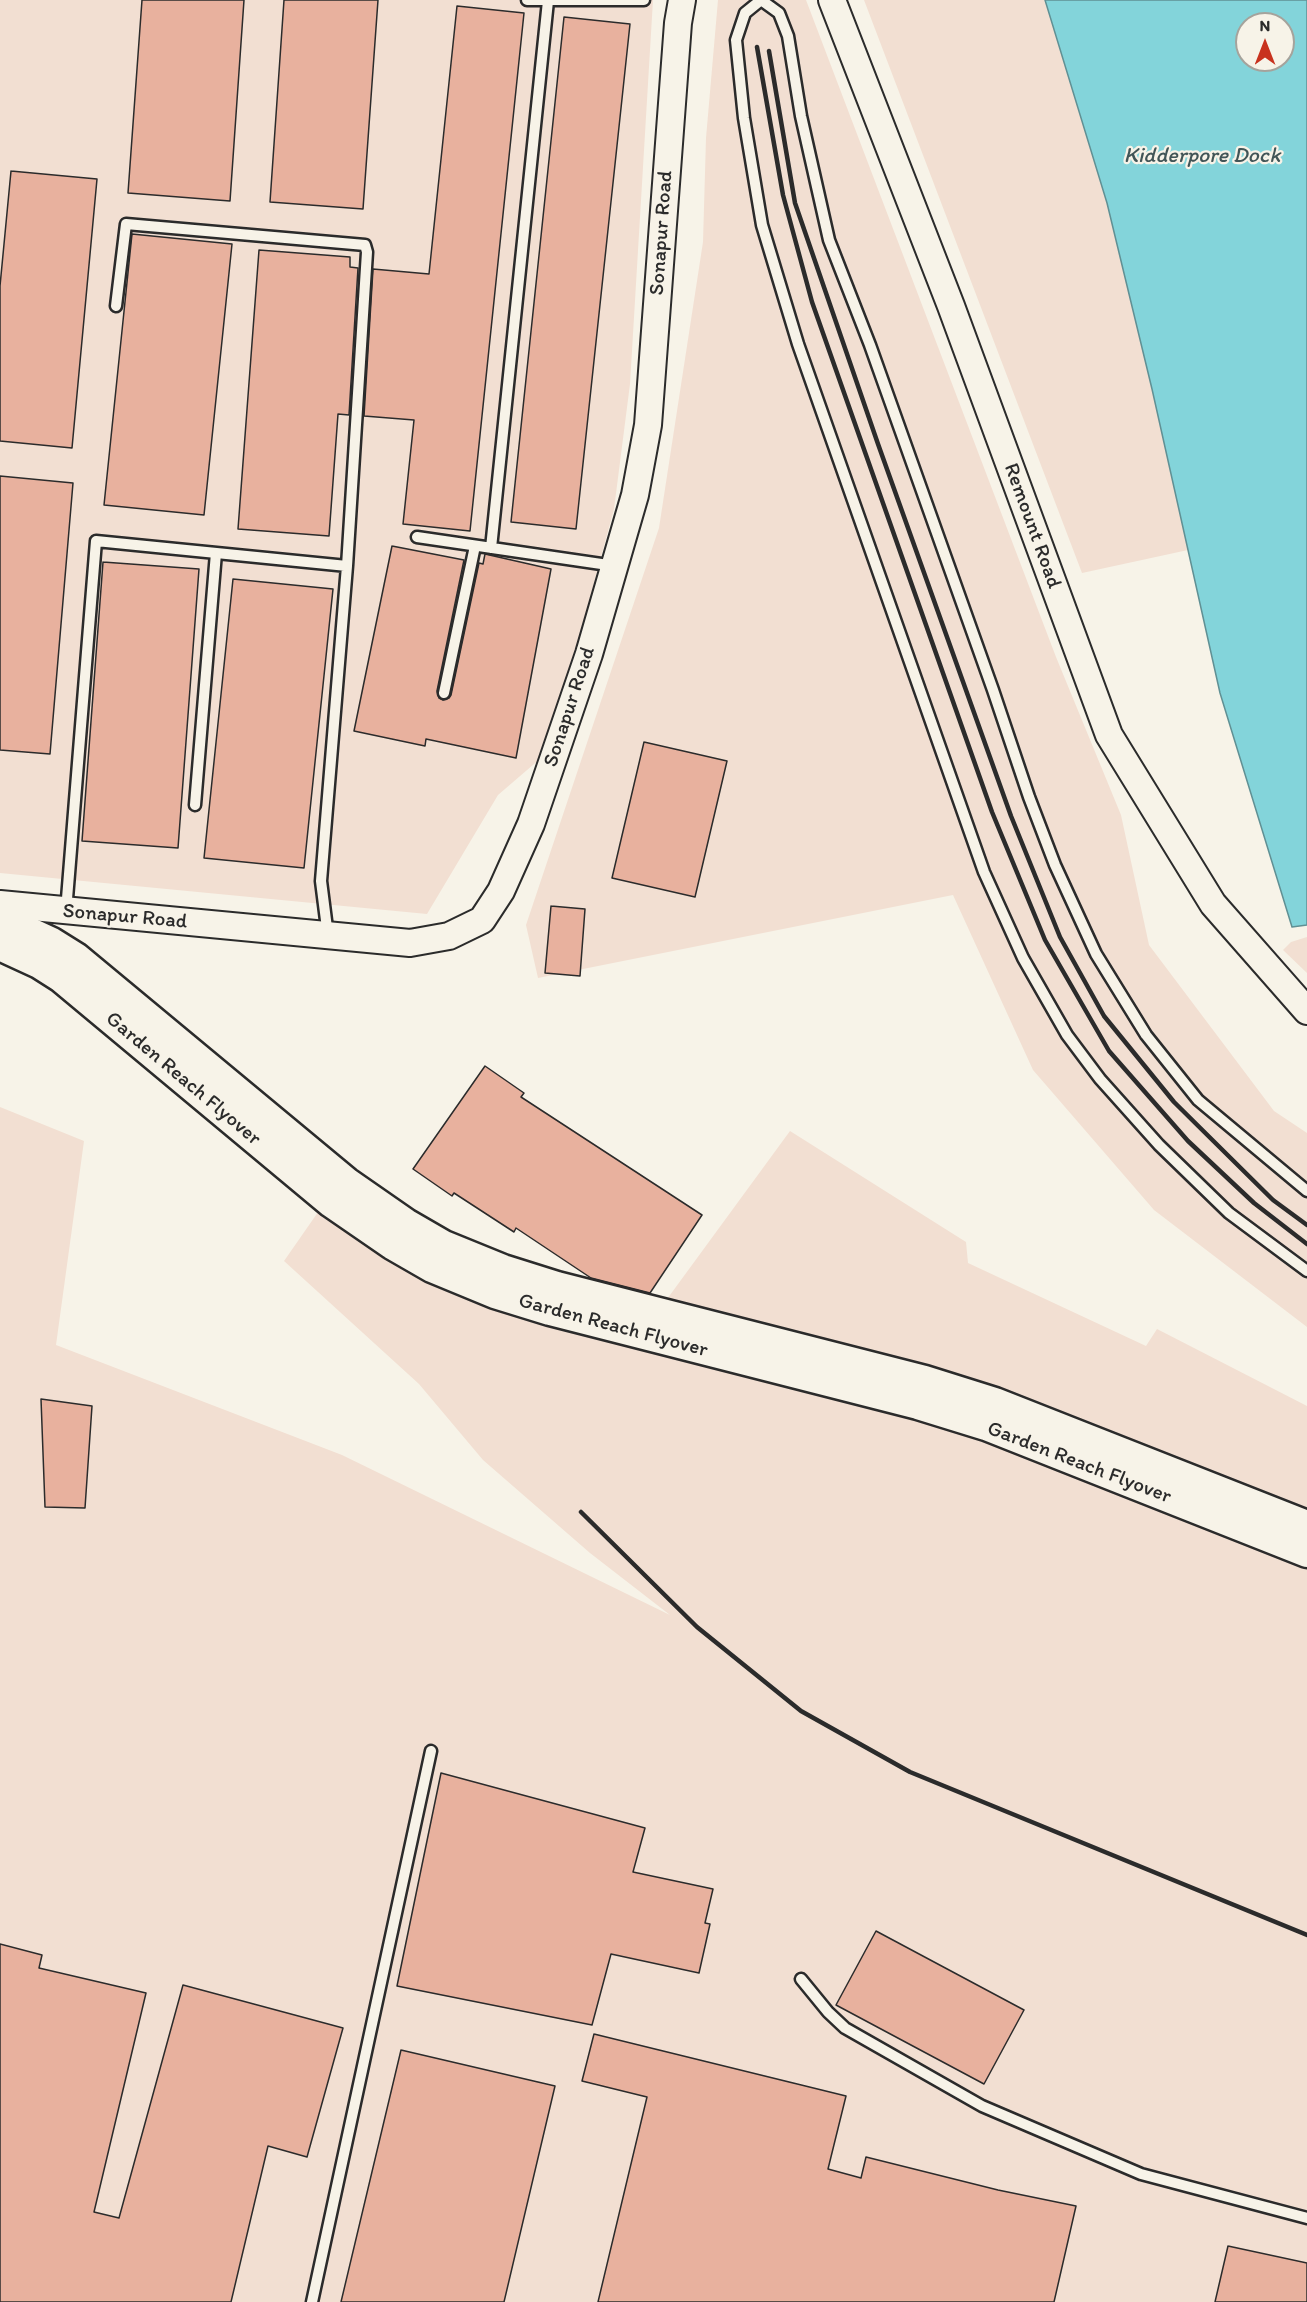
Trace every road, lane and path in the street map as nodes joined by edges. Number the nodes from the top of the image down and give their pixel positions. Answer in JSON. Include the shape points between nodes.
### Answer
{"nodes":[{"id":1,"x":527,"y":0,"type":"edge"},
{"id":2,"x":644,"y":0,"type":"edge"},
{"id":3,"x":682,"y":0,"type":"edge"},
{"id":4,"x":761,"y":0,"type":"edge"},
{"id":5,"x":832,"y":0,"type":"edge"},
{"id":6,"x":548,"y":1,"type":"edge"},
{"id":7,"x":117,"y":306,"type":"dead end"},
{"id":8,"x":417,"y":537,"type":"dead end"},
{"id":9,"x":475,"y":546,"type":"junction"},
{"id":10,"x":491,"y":548,"type":"junction"},
{"id":11,"x":216,"y":553,"type":"junction"},
{"id":12,"x":347,"y":566,"type":"junction"},
{"id":13,"x":615,"y":566,"type":"junction"},
{"id":14,"x":444,"y":693,"type":"dead end"},
{"id":15,"x":195,"y":805,"type":"dead end"},
{"id":16,"x":0,"y":904,"type":"edge"},
{"id":17,"x":66,"y":911,"type":"junction"},
{"id":18,"x":0,"y":918,"type":"edge"},
{"id":19,"x":328,"y":936,"type":"junction"},
{"id":20,"x":0,"y":946,"type":"edge"},
{"id":21,"x":1307,"y":1011,"type":"edge"},
{"id":22,"x":1307,"y":1191,"type":"edge"},
{"id":23,"x":1307,"y":1271,"type":"edge"},
{"id":24,"x":1307,"y":1525,"type":"edge"},
{"id":25,"x":1307,"y":1553,"type":"edge"},
{"id":26,"x":431,"y":1751,"type":"dead end"},
{"id":27,"x":801,"y":1979,"type":"dead end"},
{"id":28,"x":1307,"y":2218,"type":"edge"},
{"id":29,"x":312,"y":2302,"type":"edge"}],
"edges":[{"from":1,"to":6,"type":"lane"},
{"from":2,"to":6,"type":"lane"},
{"from":3,"to":13,"type":"street","name":"Sonapur Road","via":[[648,425],[635,495]]},
{"from":4,"to":22,"type":"lane","via":[[779,13],[788,36],[801,116],[829,240],[1055,866],[1096,954],[1146,1035],[1198,1100]]},
{"from":4,"to":23,"type":"lane","via":[[745,13],[736,40],[762,225],[802,355],[984,872],[1023,958],[1066,1035],[1100,1079],[1159,1145],[1229,1213]]},
{"from":5,"to":21,"type":"street","name":"Remount Road","via":[[951,306],[1109,735],[1213,904]]},
{"from":6,"to":10,"type":"lane"},
{"from":7,"to":12,"type":"lane","via":[[126,224],[365,245]]},
{"from":8,"to":9,"type":"lane"},
{"from":9,"to":10,"type":"lane"},
{"from":9,"to":14,"type":"lane"},
{"from":10,"to":13,"type":"lane"},
{"from":11,"to":12,"type":"lane"},
{"from":11,"to":15,"type":"lane"},
{"from":11,"to":17,"type":"lane","via":[[96,541]]},
{"from":12,"to":19,"type":"lane","via":[[321,881]]},
{"from":13,"to":19,"type":"street","name":"Sonapur Road","via":[[531,824],[501,891],[482,920],[448,936],[410,943]]},
{"from":16,"to":17,"type":"street","name":"Sonapur Road"},
{"from":17,"to":19,"type":"street","name":"Sonapur Road"},
{"from":18,"to":24,"type":"main road","name":"Garden Reach Flyover","via":[[76,957],[347,1182],[444,1245],[557,1286],[925,1380],[995,1402]]},
{"from":20,"to":25,"type":"main road","name":"Garden Reach Flyover","via":[[61,978],[331,1203],[432,1268],[550,1311],[986,1426]]},
{"from":26,"to":29,"type":"lane"},
{"from":27,"to":28,"type":"lane","via":[[845,2028],[982,2106],[1141,2174]]}]}
